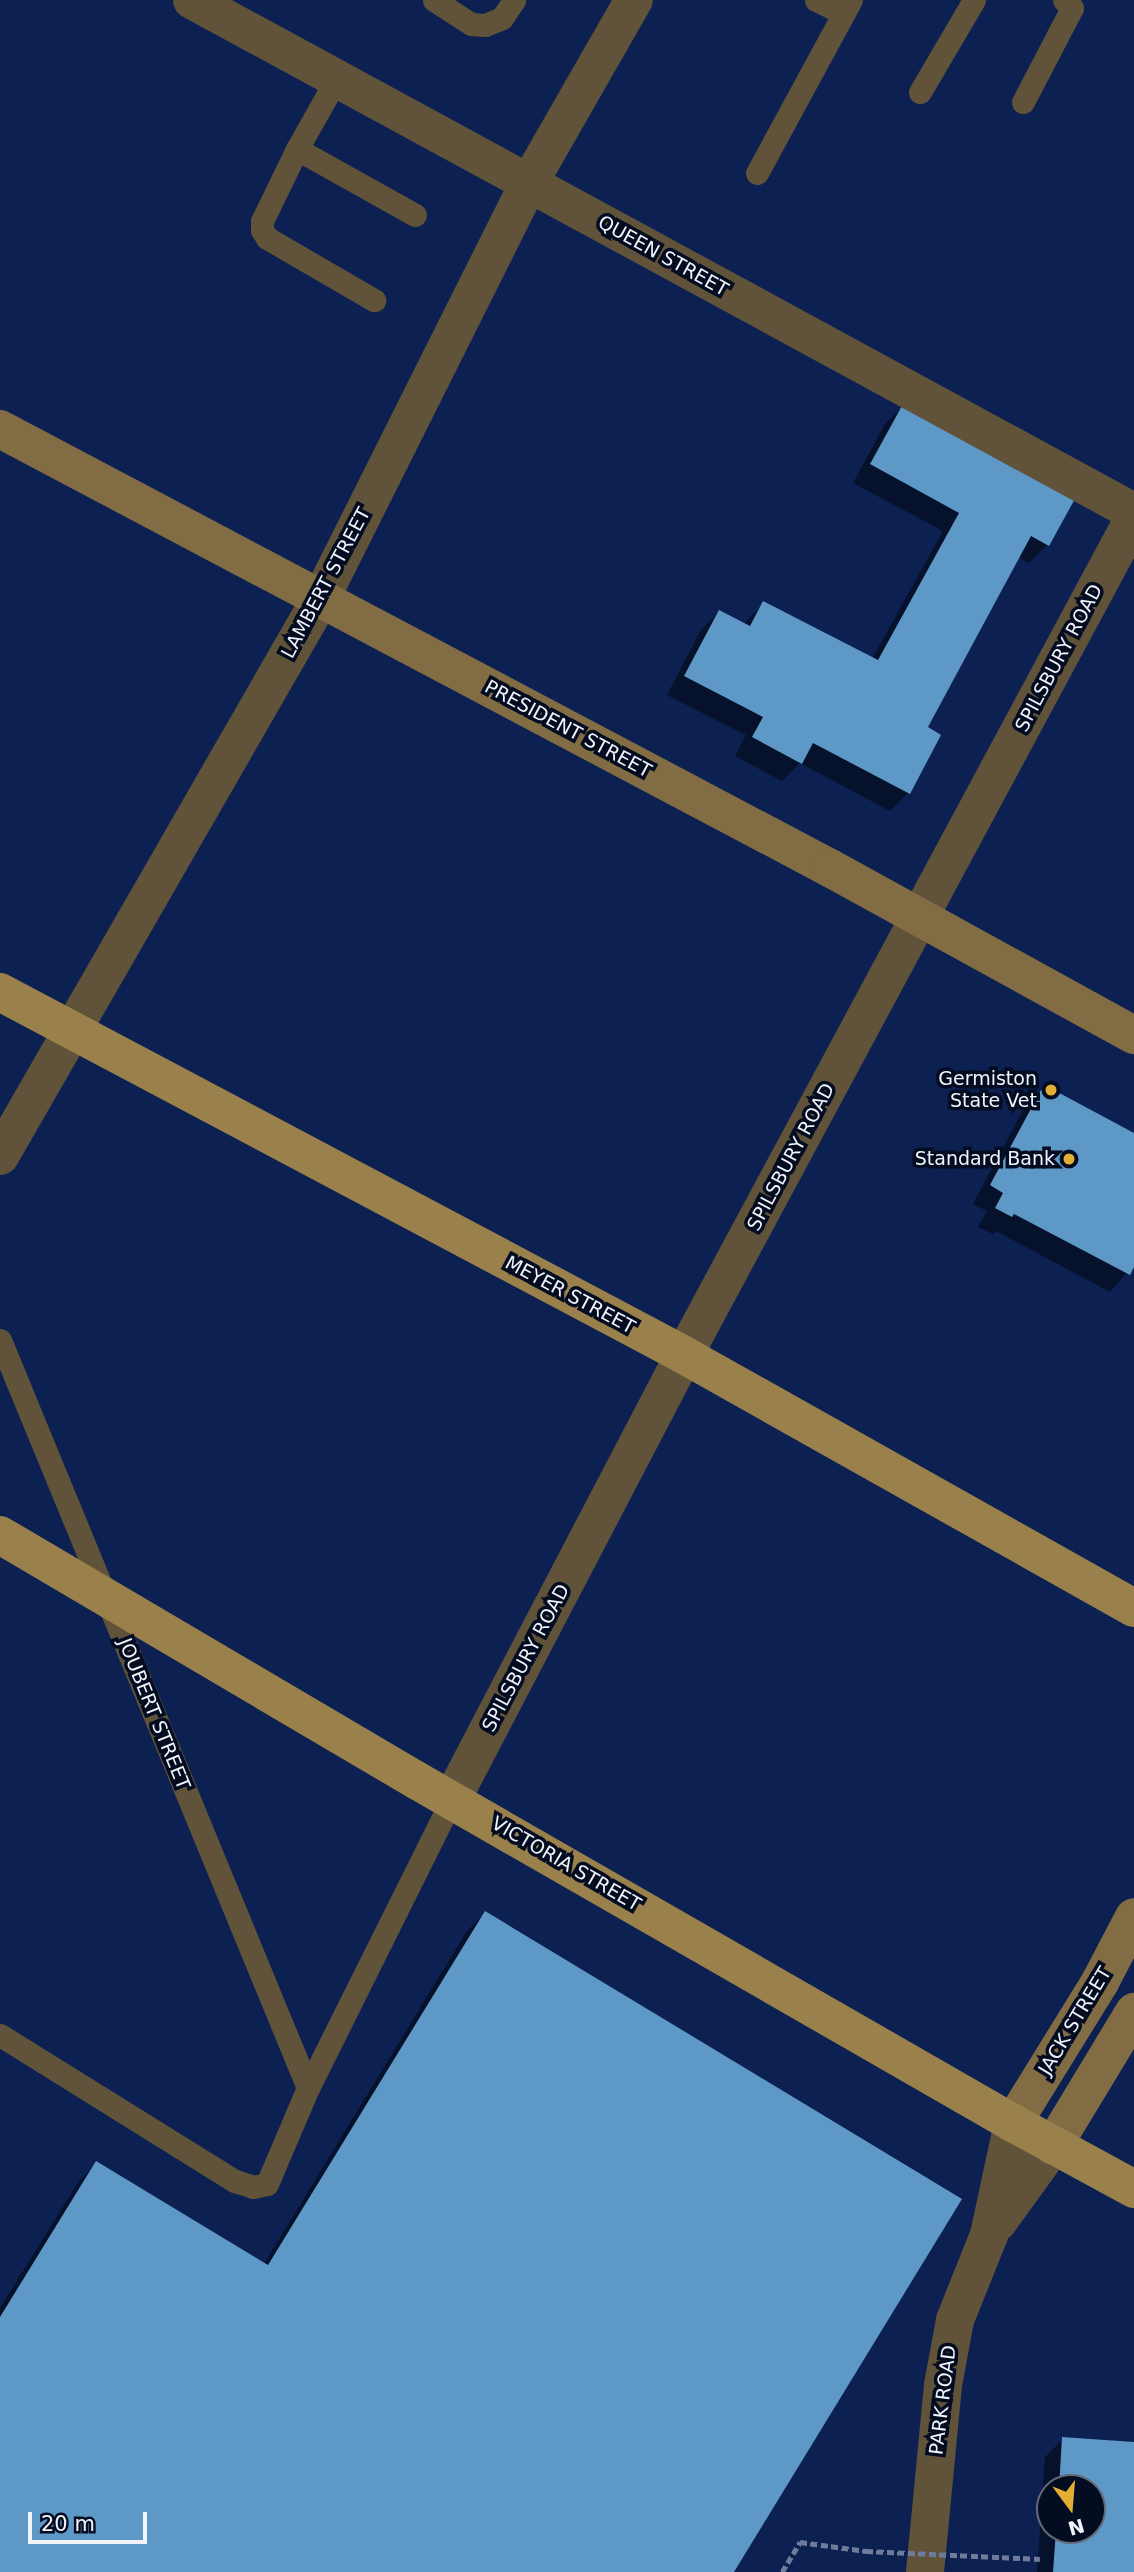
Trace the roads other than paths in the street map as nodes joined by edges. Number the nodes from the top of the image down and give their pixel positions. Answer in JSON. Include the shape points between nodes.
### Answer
{"nodes":[{"id":1,"x":192,"y":0,"type":"edge"},
{"id":2,"x":434,"y":0,"type":"edge"},
{"id":3,"x":514,"y":0,"type":"edge"},
{"id":4,"x":634,"y":0,"type":"edge"},
{"id":5,"x":816,"y":0,"type":"edge"},
{"id":6,"x":974,"y":0,"type":"edge"},
{"id":7,"x":1064,"y":0,"type":"edge"},
{"id":8,"x":847,"y":7,"type":"edge"},
{"id":9,"x":337,"y":78,"type":"junction"},
{"id":10,"x":920,"y":92,"type":"dead end"},
{"id":11,"x":1023,"y":102,"type":"dead end"},
{"id":12,"x":297,"y":149,"type":"junction"},
{"id":13,"x":757,"y":173,"type":"dead end"},
{"id":14,"x":529,"y":183,"type":"junction"},
{"id":15,"x":415,"y":215,"type":"dead end"},
{"id":16,"x":374,"y":300,"type":"dead end"},
{"id":17,"x":0,"y":429,"type":"edge"},
{"id":18,"x":1134,"y":515,"type":"edge"},
{"id":19,"x":321,"y":598,"type":"junction"},
{"id":20,"x":920,"y":917,"type":"junction"},
{"id":21,"x":0,"y":992,"type":"edge"},
{"id":22,"x":72,"y":1032,"type":"junction"},
{"id":23,"x":1134,"y":1035,"type":"edge"},
{"id":24,"x":0,"y":1156,"type":"edge"},
{"id":25,"x":0,"y":1340,"type":"edge"},
{"id":26,"x":684,"y":1355,"type":"junction"},
{"id":27,"x":0,"y":1535,"type":"edge"},
{"id":28,"x":107,"y":1600,"type":"junction"},
{"id":29,"x":1134,"y":1608,"type":"edge"},
{"id":30,"x":452,"y":1799,"type":"junction"},
{"id":31,"x":1134,"y":1917,"type":"edge"},
{"id":32,"x":1134,"y":2012,"type":"edge"},
{"id":33,"x":0,"y":2035,"type":"edge"},
{"id":34,"x":308,"y":2088,"type":"junction"},
{"id":35,"x":1013,"y":2123,"type":"junction"},
{"id":36,"x":1053,"y":2146,"type":"junction"},
{"id":37,"x":1134,"y":2189,"type":"edge"},
{"id":38,"x":989,"y":2235,"type":"junction"},
{"id":39,"x":925,"y":2572,"type":"edge"}],
"edges":[{"from":1,"to":9,"type":"street","name":"QUEEN STREET"},
{"from":2,"to":3,"type":"lane","via":[[471,24],[485,25],[502,18]]},
{"from":4,"to":14,"type":"street","name":"LAMBERT STREET"},
{"from":5,"to":8,"type":"lane"},
{"from":6,"to":10,"type":"lane"},
{"from":7,"to":11,"type":"lane","via":[[1072,8]]},
{"from":8,"to":13,"type":"lane"},
{"from":9,"to":12,"type":"lane"},
{"from":9,"to":14,"type":"street","name":"QUEEN STREET"},
{"from":12,"to":15,"type":"lane"},
{"from":12,"to":16,"type":"lane","via":[[262,221],[262,230],[267,238]]},
{"from":14,"to":18,"type":"street","name":"QUEEN STREET"},
{"from":14,"to":19,"type":"street","name":"LAMBERT STREET"},
{"from":17,"to":19,"type":"street","name":"PRESIDENT STREET"},
{"from":18,"to":20,"type":"street","name":"SPILSBURY ROAD"},
{"from":19,"to":20,"type":"street","name":"PRESIDENT STREET"},
{"from":19,"to":22,"type":"street","name":"LAMBERT STREET"},
{"from":20,"to":23,"type":"street","name":"PRESIDENT STREET"},
{"from":20,"to":26,"type":"street","name":"SPILSBURY ROAD"},
{"from":21,"to":22,"type":"main road","name":"MEYER STREET"},
{"from":22,"to":24,"type":"street","name":"LAMBERT STREET"},
{"from":22,"to":26,"type":"main road","name":"MEYER STREET"},
{"from":25,"to":28,"type":"lane","name":"JOUBERT STREET"},
{"from":26,"to":29,"type":"main road","name":"MEYER STREET"},
{"from":26,"to":30,"type":"street","name":"SPILSBURY ROAD"},
{"from":27,"to":28,"type":"main road","name":"VICTORIA STREET"},
{"from":28,"to":30,"type":"main road","name":"VICTORIA STREET"},
{"from":28,"to":34,"type":"lane","name":"JOUBERT STREET"},
{"from":30,"to":34,"type":"lane"},
{"from":30,"to":35,"type":"main road","name":"VICTORIA STREET"},
{"from":31,"to":35,"type":"street","name":"JACK STREET","via":[[1100,1982]]},
{"from":32,"to":36,"type":"street"},
{"from":33,"to":34,"type":"lane","via":[[253,2187],[267,2184]]},
{"from":35,"to":36,"type":"main road","name":"VICTORIA STREET"},
{"from":35,"to":38,"type":"street","name":"PARK ROAD"},
{"from":36,"to":37,"type":"main road","name":"VICTORIA STREET"},
{"from":36,"to":38,"type":"street","name":"PARK ROAD"},
{"from":38,"to":39,"type":"street","name":"PARK ROAD","via":[[952,2333]]}]}
